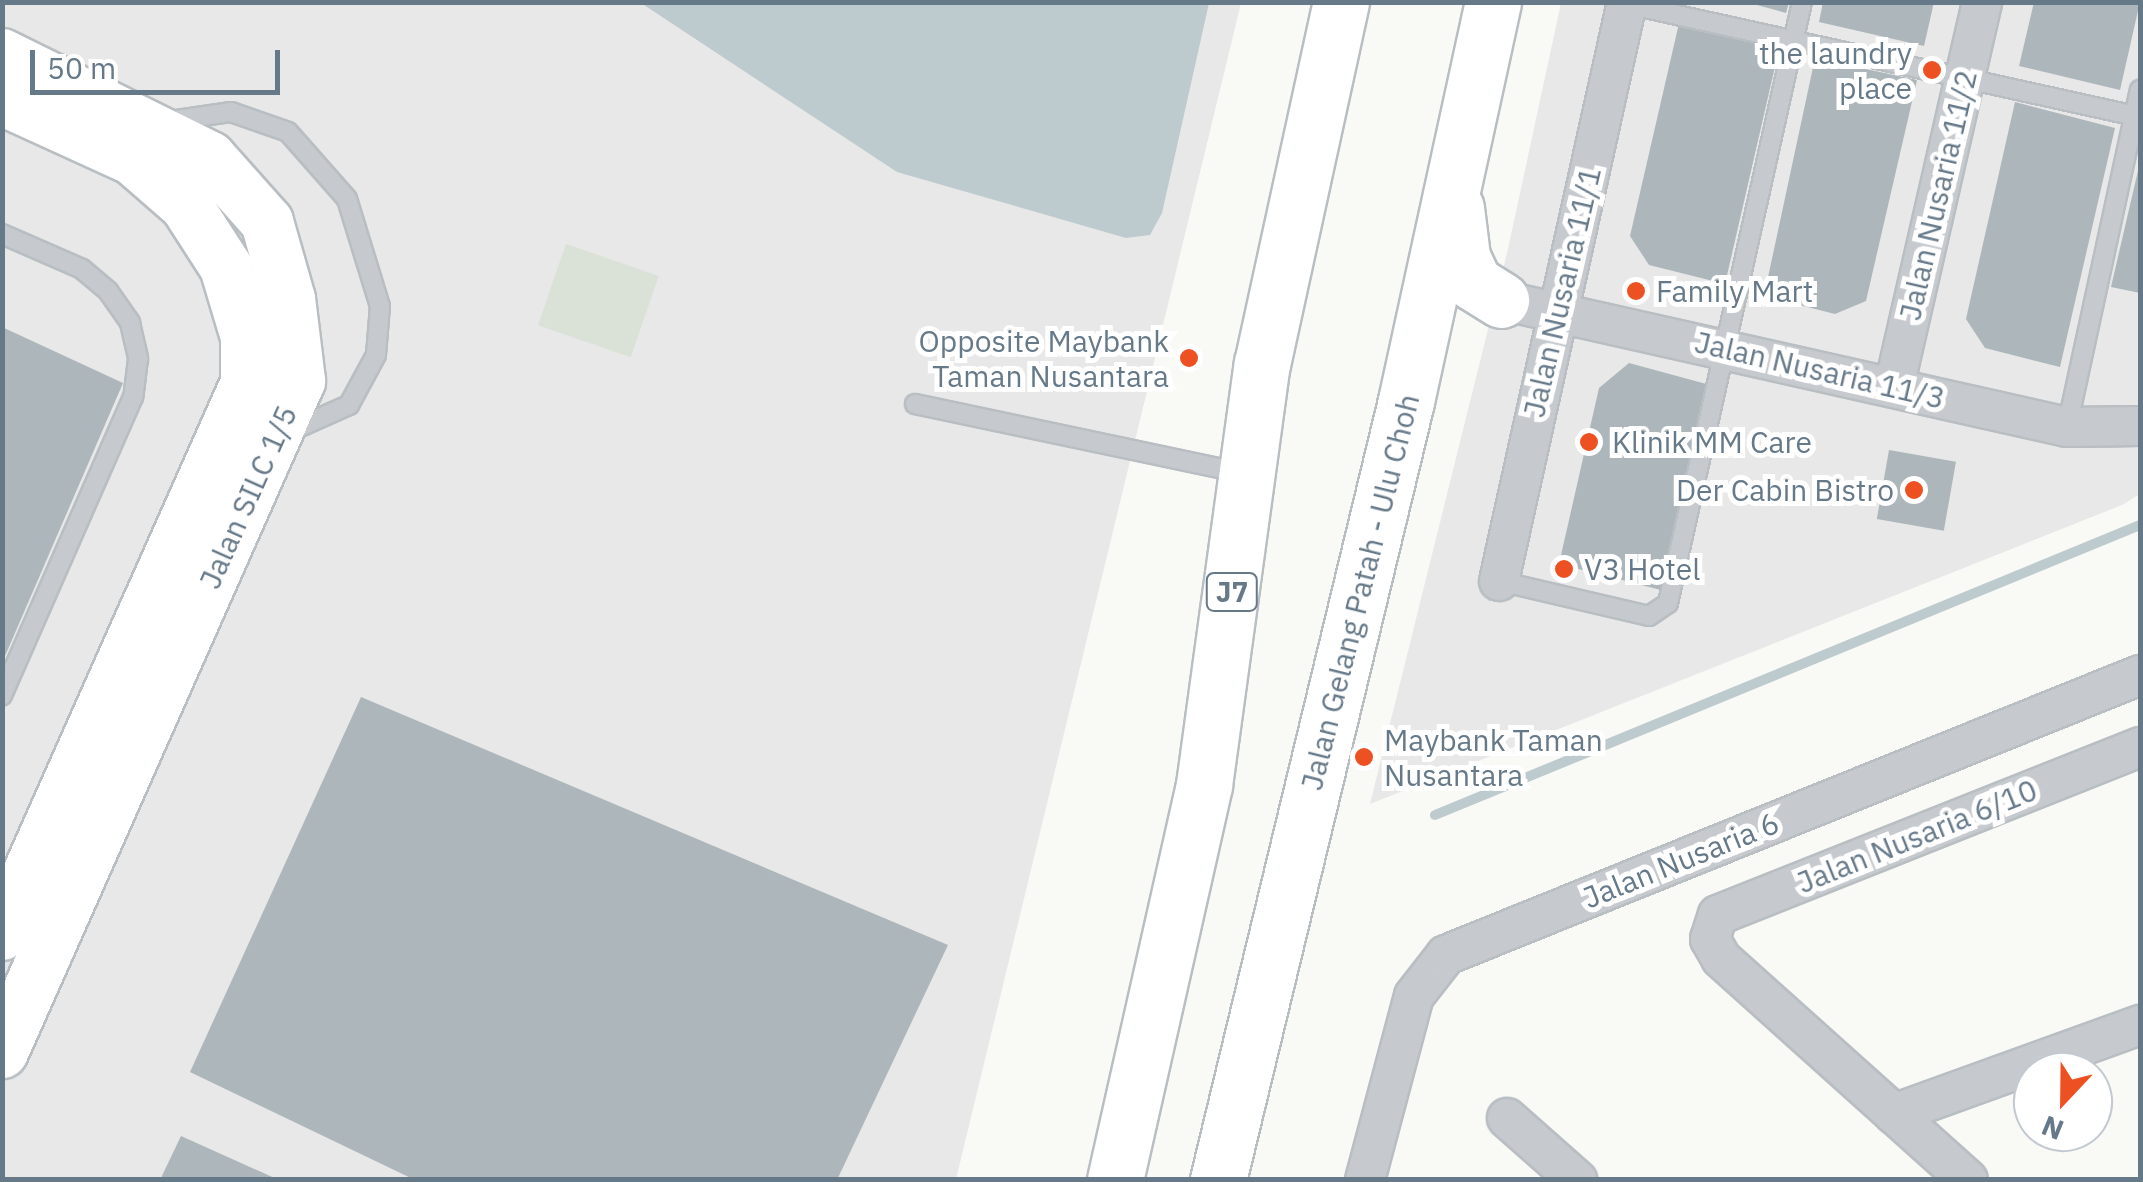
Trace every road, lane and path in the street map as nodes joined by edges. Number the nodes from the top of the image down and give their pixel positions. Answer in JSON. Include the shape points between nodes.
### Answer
{"nodes":[{"id":1,"x":1493,"y":2,"type":"edge"},
{"id":2,"x":1802,"y":2,"type":"edge"},
{"id":3,"x":1982,"y":2,"type":"edge"},
{"id":4,"x":1627,"y":3,"type":"edge"},
{"id":5,"x":1339,"y":9,"type":"edge"},
{"id":6,"x":1793,"y":40,"type":"junction"},
{"id":7,"x":2,"y":55,"type":"edge"},
{"id":8,"x":1965,"y":78,"type":"junction"},
{"id":9,"x":2140,"y":90,"type":"edge"},
{"id":10,"x":2,"y":99,"type":"edge"},
{"id":11,"x":2138,"y":116,"type":"edge"},
{"id":12,"x":149,"y":124,"type":"junction"},
{"id":13,"x":1461,"y":150,"type":"junction"},
{"id":14,"x":2,"y":234,"type":"edge"},
{"id":15,"x":1502,"y":300,"type":"junction"},
{"id":16,"x":1557,"y":312,"type":"junction"},
{"id":17,"x":1725,"y":347,"type":"junction"},
{"id":18,"x":1894,"y":387,"type":"junction"},
{"id":19,"x":1406,"y":401,"type":"junction"},
{"id":20,"x":915,"y":404,"type":"dead end"},
{"id":21,"x":2140,"y":426,"type":"edge"},
{"id":22,"x":2066,"y":427,"type":"junction"},
{"id":23,"x":274,"y":439,"type":"junction"},
{"id":24,"x":1248,"y":474,"type":"junction"},
{"id":25,"x":1499,"y":581,"type":"joint"},
{"id":26,"x":2140,"y":675,"type":"edge"},
{"id":27,"x":2,"y":695,"type":"edge"},
{"id":28,"x":2140,"y":747,"type":"edge"},
{"id":29,"x":2,"y":934,"type":"edge"},
{"id":30,"x":2140,"y":1026,"type":"edge"},
{"id":31,"x":2,"y":1052,"type":"edge"},
{"id":32,"x":1894,"y":1114,"type":"junction"},
{"id":33,"x":1508,"y":1118,"type":"dead end"},
{"id":34,"x":1115,"y":1180,"type":"edge"},
{"id":35,"x":1218,"y":1180,"type":"edge"},
{"id":36,"x":1365,"y":1180,"type":"edge"},
{"id":37,"x":1577,"y":1180,"type":"edge"},
{"id":38,"x":1968,"y":1180,"type":"edge"}],
"edges":[{"from":1,"to":13,"type":"main road","name":"Jalan Gelang Patah - Ulu Choh"},
{"from":2,"to":6,"type":"lane"},
{"from":3,"to":8,"type":"street","name":"Jalan Nusaria 11/2"},
{"from":4,"to":6,"type":"lane"},
{"from":4,"to":16,"type":"street","name":"Jalan Nusaria 11/1"},
{"from":5,"to":24,"type":"main road","number":"J7","via":[[1262,364]]},
{"from":6,"to":8,"type":"lane"},
{"from":6,"to":17,"type":"lane"},
{"from":7,"to":12,"type":"street","name":"Jalan SILC 1/5"},
{"from":8,"to":11,"type":"lane"},
{"from":8,"to":18,"type":"street","name":"Jalan Nusaria 11/2"},
{"from":9,"to":11,"type":"lane"},
{"from":10,"to":29,"type":"street","name":"Jalan SILC 1/5","via":[[134,159],[186,206],[226,267],[248,337],[247,383]]},
{"from":11,"to":22,"type":"lane"},
{"from":12,"to":23,"type":"street","name":"Jalan SILC 1/5","via":[[210,158],[267,222],[289,299],[300,381]]},
{"from":12,"to":23,"type":"lane","via":[[231,112],[288,132],[347,198],[380,306],[376,355],[349,405]]},
{"from":13,"to":15,"type":"main road","via":[[1455,218],[1462,256],[1474,283]]},
{"from":13,"to":19,"type":"main road","name":"Jalan Gelang Patah - Ulu Choh"},
{"from":14,"to":27,"type":"lane","via":[[82,269],[108,291],[130,323],[138,359],[133,397]]},
{"from":15,"to":16,"type":"street","name":"Jalan Nusaria 11/3"},
{"from":15,"to":19,"type":"main road","via":[[1464,304],[1446,316]]},
{"from":16,"to":17,"type":"street","name":"Jalan Nusaria 11/3"},
{"from":16,"to":25,"type":"street","name":"Jalan Nusaria 11/1"},
{"from":17,"to":18,"type":"street","name":"Jalan Nusaria 11/3"},
{"from":17,"to":25,"type":"lane","via":[[1668,602],[1649,616]]},
{"from":18,"to":22,"type":"street","name":"Jalan Nusaria 11/3"},
{"from":19,"to":35,"type":"main road","name":"Jalan Gelang Patah - Ulu Choh"},
{"from":20,"to":24,"type":"lane"},
{"from":21,"to":22,"type":"street","name":"Jalan Nusaria 11/3"},
{"from":23,"to":31,"type":"street","name":"Jalan SILC 1/5"},
{"from":24,"to":34,"type":"main road","number":"J7","via":[[1204,785]]},
{"from":26,"to":36,"type":"street","name":"Jalan Nusaria 6","via":[[1446,954],[1414,996]]},
{"from":28,"to":32,"type":"street","name":"Jalan Nusaria 6/10","via":[[1718,915],[1710,939],[1720,958]]},
{"from":30,"to":32,"type":"street"},
{"from":32,"to":38,"type":"street"},
{"from":33,"to":37,"type":"street"}]}
